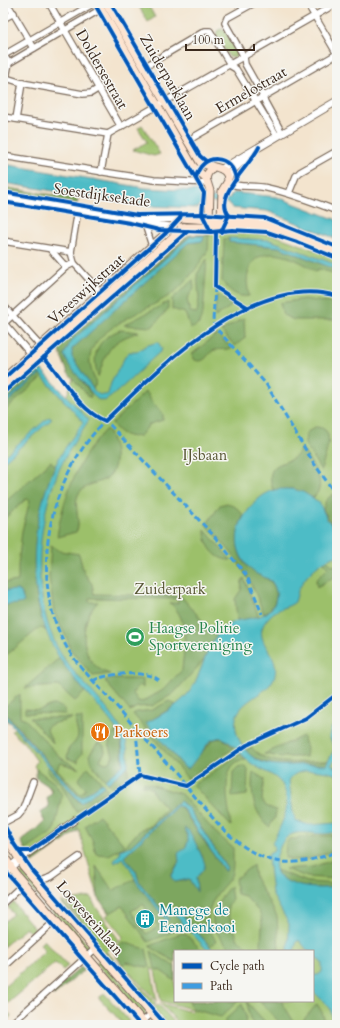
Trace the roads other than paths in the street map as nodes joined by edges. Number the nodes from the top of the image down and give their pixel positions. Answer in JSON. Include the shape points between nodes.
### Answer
{"nodes":[{"id":1,"x":49,"y":3,"type":"edge"},
{"id":2,"x":94,"y":3,"type":"edge"},
{"id":3,"x":254,"y":3,"type":"edge"},
{"id":4,"x":307,"y":3,"type":"edge"},
{"id":5,"x":337,"y":3,"type":"edge"},
{"id":6,"x":102,"y":5,"type":"edge"},
{"id":7,"x":3,"y":9,"type":"edge"},
{"id":8,"x":14,"y":13,"type":"junction"},
{"id":9,"x":315,"y":15,"type":"junction"},
{"id":10,"x":3,"y":19,"type":"edge"},
{"id":11,"x":60,"y":22,"type":"junction"},
{"id":12,"x":65,"y":30,"type":"junction"},
{"id":13,"x":30,"y":40,"type":"junction"},
{"id":14,"x":34,"y":48,"type":"junction"},
{"id":15,"x":4,"y":54,"type":"edge"},
{"id":16,"x":337,"y":54,"type":"edge"},
{"id":17,"x":244,"y":56,"type":"junction"},
{"id":18,"x":10,"y":63,"type":"junction"},
{"id":19,"x":230,"y":64,"type":"junction"},
{"id":20,"x":146,"y":66,"type":"junction"},
{"id":21,"x":4,"y":78,"type":"edge"},
{"id":22,"x":22,"y":83,"type":"junction"},
{"id":23,"x":99,"y":88,"type":"junction"},
{"id":24,"x":263,"y":96,"type":"junction"},
{"id":25,"x":254,"y":102,"type":"junction"},
{"id":26,"x":337,"y":102,"type":"edge"},
{"id":27,"x":163,"y":103,"type":"junction"},
{"id":28,"x":3,"y":117,"type":"edge"},
{"id":29,"x":16,"y":119,"type":"junction"},
{"id":30,"x":121,"y":127,"type":"junction"},
{"id":31,"x":108,"y":134,"type":"junction"},
{"id":32,"x":280,"y":134,"type":"junction"},
{"id":33,"x":188,"y":140,"type":"junction"},
{"id":34,"x":337,"y":151,"type":"edge"},
{"id":35,"x":247,"y":154,"type":"junction"},
{"id":36,"x":3,"y":156,"type":"edge"},
{"id":37,"x":213,"y":167,"type":"junction"},
{"id":38,"x":222,"y":169,"type":"junction"},
{"id":39,"x":101,"y":172,"type":"junction"},
{"id":40,"x":207,"y":182,"type":"junction"},
{"id":41,"x":226,"y":182,"type":"junction"},
{"id":42,"x":289,"y":193,"type":"junction"},
{"id":43,"x":3,"y":198,"type":"edge"},
{"id":44,"x":78,"y":210,"type":"junction"},
{"id":45,"x":337,"y":211,"type":"edge"},
{"id":46,"x":180,"y":218,"type":"junction"},
{"id":47,"x":209,"y":219,"type":"junction"},
{"id":48,"x":222,"y":220,"type":"junction"},
{"id":49,"x":144,"y":221,"type":"junction"},
{"id":50,"x":173,"y":227,"type":"junction"},
{"id":51,"x":184,"y":227,"type":"junction"},
{"id":52,"x":216,"y":228,"type":"junction"},
{"id":53,"x":286,"y":232,"type":"junction"},
{"id":54,"x":3,"y":241,"type":"edge"},
{"id":55,"x":152,"y":246,"type":"junction"},
{"id":56,"x":51,"y":250,"type":"junction"},
{"id":57,"x":71,"y":252,"type":"junction"},
{"id":58,"x":337,"y":253,"type":"edge"},
{"id":59,"x":74,"y":263,"type":"junction"},
{"id":60,"x":66,"y":267,"type":"junction"},
{"id":61,"x":103,"y":294,"type":"junction"},
{"id":62,"x":3,"y":305,"type":"edge"},
{"id":63,"x":13,"y":315,"type":"junction"},
{"id":64,"x":3,"y":323,"type":"edge"},
{"id":65,"x":42,"y":348,"type":"junction"},
{"id":66,"x":33,"y":357,"type":"junction"},
{"id":67,"x":3,"y":379,"type":"edge"},
{"id":68,"x":3,"y":387,"type":"edge"},
{"id":69,"x":33,"y":782,"type":"dead end"},
{"id":70,"x":75,"y":820,"type":"dead end"},
{"id":71,"x":3,"y":823,"type":"edge"},
{"id":72,"x":3,"y":832,"type":"edge"},
{"id":73,"x":3,"y":854,"type":"edge"},
{"id":74,"x":79,"y":857,"type":"dead end"},
{"id":75,"x":19,"y":860,"type":"junction"},
{"id":76,"x":10,"y":867,"type":"junction"},
{"id":77,"x":3,"y":873,"type":"edge"},
{"id":78,"x":37,"y":882,"type":"junction"},
{"id":79,"x":25,"y":885,"type":"junction"},
{"id":80,"x":3,"y":903,"type":"edge"},
{"id":81,"x":56,"y":920,"type":"junction"},
{"id":82,"x":95,"y":949,"type":"junction"},
{"id":83,"x":88,"y":956,"type":"junction"},
{"id":84,"x":3,"y":968,"type":"edge"},
{"id":85,"x":151,"y":1014,"type":"junction"},
{"id":86,"x":142,"y":1024,"type":"edge"},
{"id":87,"x":10,"y":1025,"type":"edge"},
{"id":88,"x":160,"y":1025,"type":"edge"}],
"edges":[{"from":1,"to":11,"type":"street","name":"Doldersestraat"},
{"from":2,"to":11,"type":"street"},
{"from":3,"to":17,"type":"street","via":[[227,18],[225,24]]},
{"from":4,"to":9,"type":"street"},
{"from":5,"to":9,"type":"street"},
{"from":6,"to":12,"type":"street"},
{"from":6,"to":20,"type":"main road","name":"Zuiderparklaan"},
{"from":6,"to":27,"type":"main road","name":"Zuiderparklaan"},
{"from":7,"to":8,"type":"street","via":[[10,7]]},
{"from":8,"to":10,"type":"street"},
{"from":8,"to":13,"type":"street"},
{"from":9,"to":16,"type":"street"},
{"from":9,"to":17,"type":"street"},
{"from":11,"to":12,"type":"street","name":"Doldersestraat"},
{"from":11,"to":13,"type":"street"},
{"from":12,"to":14,"type":"street"},
{"from":12,"to":23,"type":"street","name":"Doldersestraat"},
{"from":13,"to":14,"type":"street"},
{"from":13,"to":15,"type":"street"},
{"from":14,"to":18,"type":"street"},
{"from":15,"to":18,"type":"street"},
{"from":16,"to":24,"type":"street","name":"Ermelostraat"},
{"from":17,"to":19,"type":"street"},
{"from":17,"to":24,"type":"street","via":[[245,64]]},
{"from":18,"to":21,"type":"street"},
{"from":19,"to":20,"type":"street","via":[[211,32],[205,31]]},
{"from":19,"to":25,"type":"street","via":[[236,69]]},
{"from":19,"to":27,"type":"street"},
{"from":20,"to":27,"type":"main road","name":"Zuiderparklaan"},
{"from":21,"to":22,"type":"street"},
{"from":22,"to":23,"type":"street","via":[[88,94]]},
{"from":22,"to":29,"type":"street"},
{"from":23,"to":30,"type":"street","name":"Doldersestraat"},
{"from":24,"to":25,"type":"street","name":"Ermelostraat"},
{"from":24,"to":32,"type":"street"},
{"from":25,"to":32,"type":"street"},
{"from":25,"to":33,"type":"street","name":"Ermelostraat"},
{"from":26,"to":32,"type":"street"},
{"from":27,"to":30,"type":"street"},
{"from":27,"to":33,"type":"main road","name":"Zuiderparklaan"},
{"from":27,"to":40,"type":"main road","name":"Zuiderparklaan","via":[[193,166]]},
{"from":28,"to":29,"type":"street"},
{"from":29,"to":31,"type":"street"},
{"from":30,"to":31,"type":"street"},
{"from":31,"to":39,"type":"street"},
{"from":32,"to":35,"type":"street"},
{"from":33,"to":37,"type":"main road","name":"Zuiderparklaan","via":[[200,162]]},
{"from":34,"to":42,"type":"street","via":[[300,172]]},
{"from":35,"to":38,"type":"street"},
{"from":35,"to":41,"type":"street","via":[[230,173]]},
{"from":36,"to":39,"type":"street","name":"Soestdijksekade"},
{"from":37,"to":38,"type":"main road","name":"Zuiderparklaan"},
{"from":37,"to":40,"type":"main road","via":[[208,173]]},
{"from":38,"to":41,"type":"main road"},
{"from":39,"to":40,"type":"street","name":"Soestdijksekade","via":[[154,180]]},
{"from":40,"to":47,"type":"main road","via":[[210,200]]},
{"from":41,"to":42,"type":"street"},
{"from":41,"to":48,"type":"main road","via":[[221,201]]},
{"from":42,"to":45,"type":"street"},
{"from":43,"to":44,"type":"street","name":"Soestdijksekade"},
{"from":44,"to":49,"type":"street","name":"Soestdijksekade"},
{"from":44,"to":57,"type":"street"},
{"from":46,"to":47,"type":"main road","name":"Soestdijksekade"},
{"from":46,"to":49,"type":"street","name":"Soestdijksekade"},
{"from":46,"to":50,"type":"main road","name":"Vreeswijkstraat"},
{"from":47,"to":48,"type":"main road","name":"Soestdijksekade"},
{"from":47,"to":52,"type":"main road"},
{"from":48,"to":52,"type":"main road"},
{"from":48,"to":53,"type":"main road","name":"Soestdijksekade","via":[[267,224]]},
{"from":49,"to":50,"type":"street","name":"Soestdijksekade"},
{"from":49,"to":55,"type":"street"},
{"from":50,"to":51,"type":"main road","name":"Soestdijksekade"},
{"from":50,"to":55,"type":"main road","name":"Vreeswijkstraat"},
{"from":51,"to":52,"type":"main road","name":"Soestdijksekade"},
{"from":51,"to":61,"type":"main road","name":"Vreeswijkstraat"},
{"from":52,"to":53,"type":"main road","name":"Soestdijksekade","via":[[254,227]]},
{"from":53,"to":58,"type":"main road","name":"Soestdijksekade"},
{"from":54,"to":56,"type":"street"},
{"from":55,"to":61,"type":"main road","name":"Vreeswijkstraat"},
{"from":56,"to":57,"type":"street"},
{"from":56,"to":60,"type":"street"},
{"from":57,"to":59,"type":"street"},
{"from":59,"to":60,"type":"street"},
{"from":59,"to":61,"type":"street"},
{"from":60,"to":63,"type":"street"},
{"from":61,"to":65,"type":"main road","name":"Vreeswijkstraat"},
{"from":62,"to":63,"type":"street"},
{"from":63,"to":64,"type":"street"},
{"from":63,"to":65,"type":"street"},
{"from":64,"to":66,"type":"street"},
{"from":65,"to":66,"type":"main road","name":"Vreeswijkstraat"},
{"from":66,"to":67,"type":"main road","name":"Vreeswijkstraat"},
{"from":66,"to":68,"type":"main road","name":"Vreeswijkstraat"},
{"from":69,"to":71,"type":"street","via":[[23,809],[18,815]]},
{"from":70,"to":75,"type":"street"},
{"from":72,"to":75,"type":"main road","name":"Loevesteinlaan"},
{"from":73,"to":76,"type":"main road","name":"Loevesteinlaan"},
{"from":74,"to":78,"type":"street","name":"Loevesteinlaan","via":[[51,877]]},
{"from":75,"to":76,"type":"street"},
{"from":75,"to":78,"type":"main road","name":"Loevesteinlaan"},
{"from":76,"to":77,"type":"street"},
{"from":76,"to":79,"type":"main road","name":"Loevesteinlaan"},
{"from":78,"to":82,"type":"main road","name":"Loevesteinlaan"},
{"from":79,"to":80,"type":"street"},
{"from":79,"to":81,"type":"main road","name":"Loevesteinlaan"},
{"from":81,"to":83,"type":"main road","name":"Loevesteinlaan"},
{"from":81,"to":84,"type":"street"},
{"from":82,"to":83,"type":"street"},
{"from":82,"to":85,"type":"main road","name":"Loevesteinlaan"},
{"from":83,"to":86,"type":"main road","name":"Loevesteinlaan"},
{"from":83,"to":87,"type":"street"},
{"from":85,"to":86,"type":"street"},
{"from":85,"to":88,"type":"main road","name":"Loevesteinlaan"}]}
